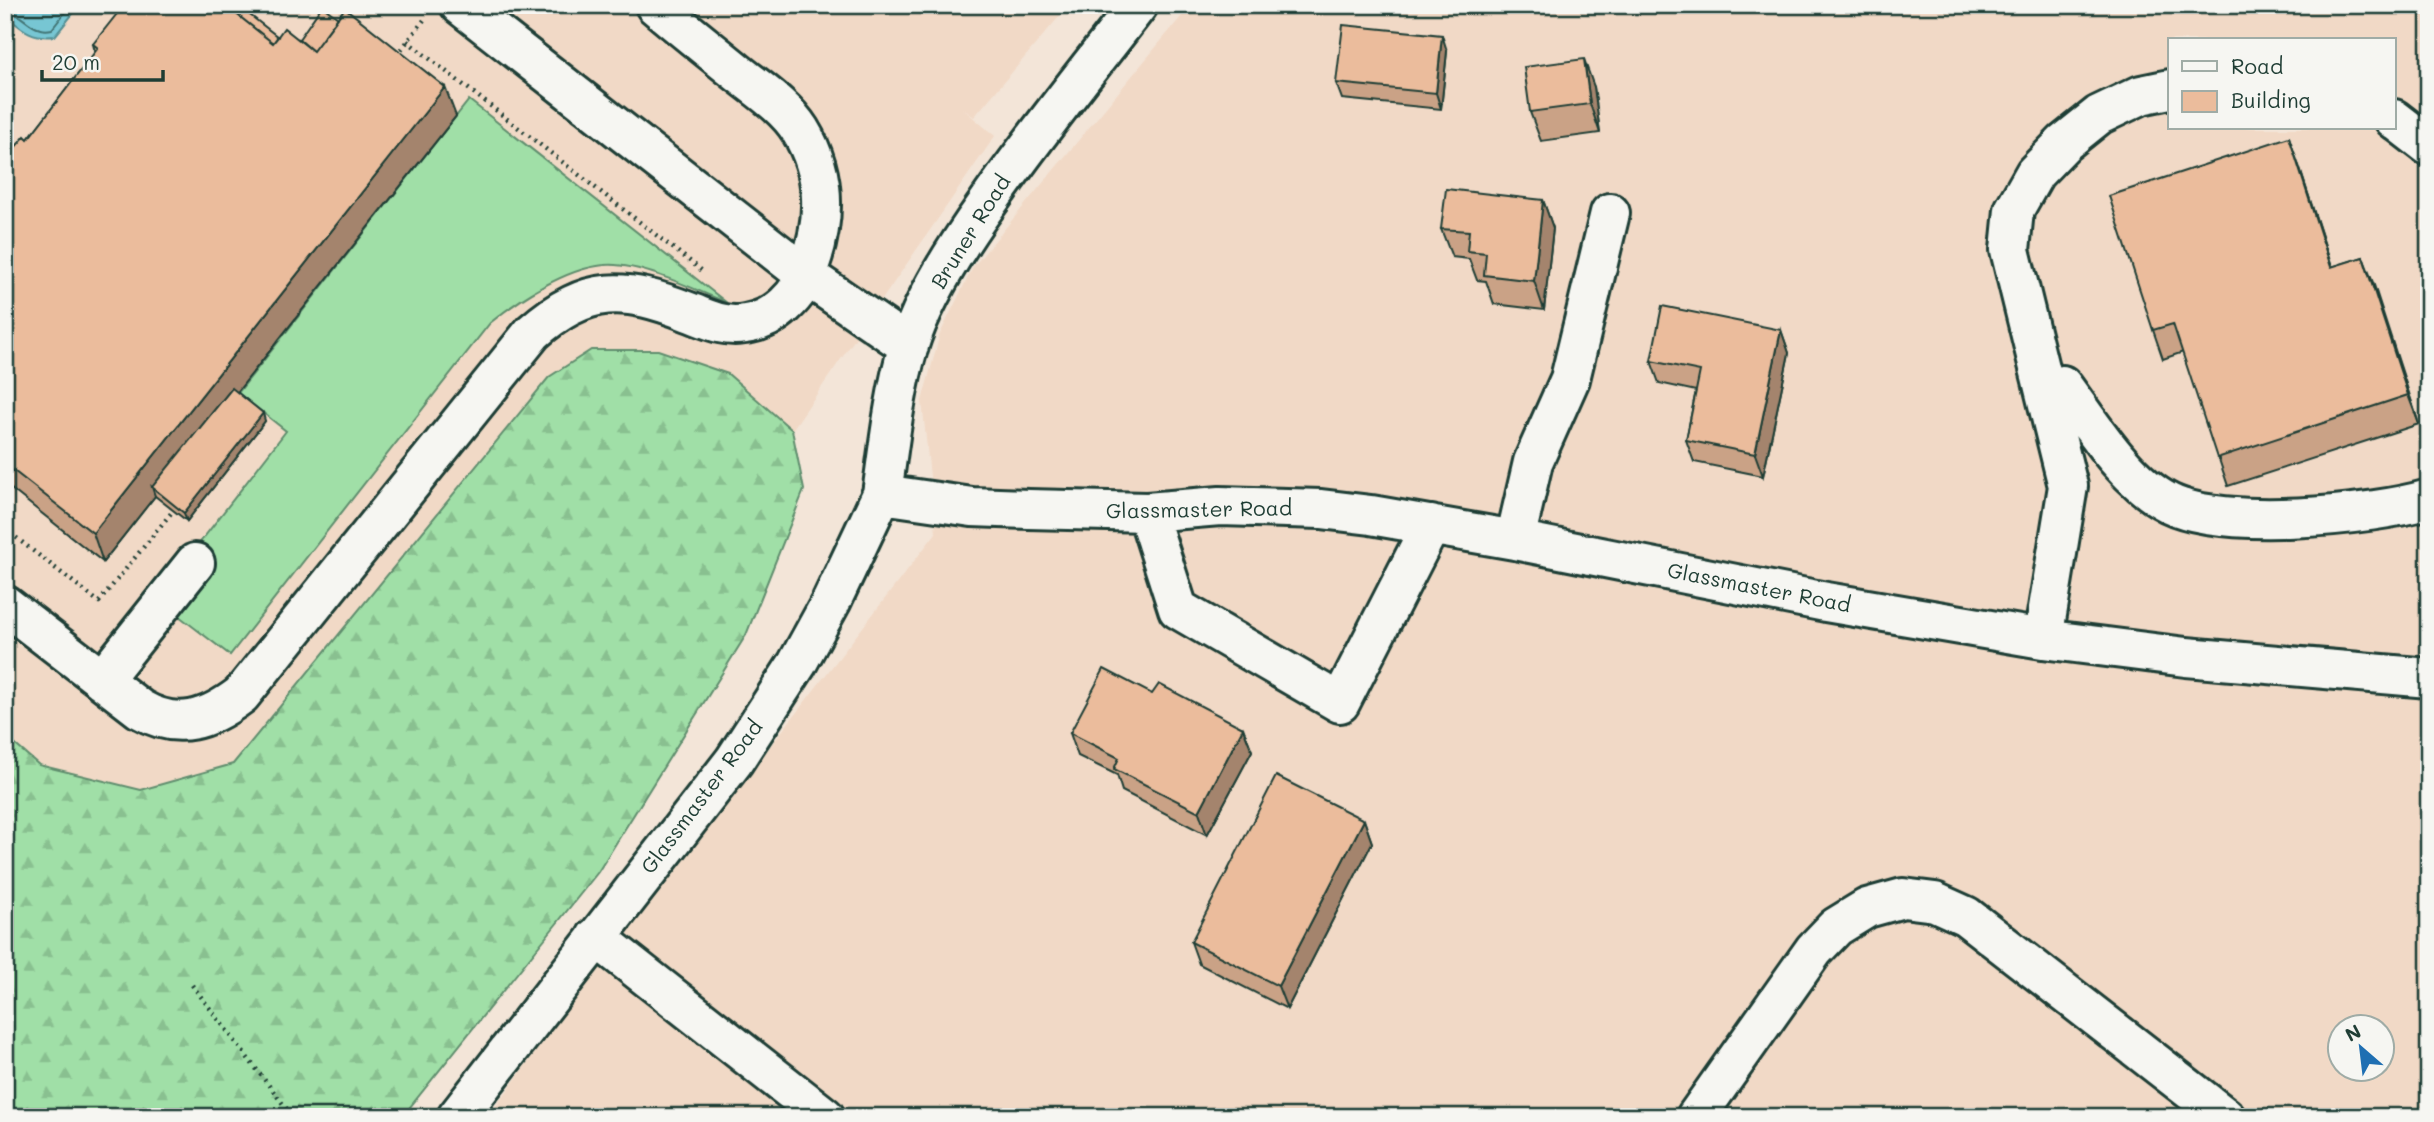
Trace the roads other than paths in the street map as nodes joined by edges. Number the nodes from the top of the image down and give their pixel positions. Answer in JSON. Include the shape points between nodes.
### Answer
{"nodes":[{"id":1,"x":655,"y":5,"type":"edge"},
{"id":2,"x":1138,"y":5,"type":"edge"},
{"id":3,"x":444,"y":10,"type":"edge"},
{"id":4,"x":2168,"y":89,"type":"edge"},
{"id":5,"x":2396,"y":121,"type":"edge"},
{"id":6,"x":2429,"y":146,"type":"edge"},
{"id":7,"x":1610,"y":213,"type":"dead end"},
{"id":8,"x":807,"y":276,"type":"junction"},
{"id":9,"x":909,"y":346,"type":"junction"},
{"id":10,"x":2045,"y":389,"type":"junction"},
{"id":11,"x":882,"y":494,"type":"junction"},
{"id":12,"x":2429,"y":499,"type":"edge"},
{"id":13,"x":1147,"y":512,"type":"junction"},
{"id":14,"x":1431,"y":525,"type":"junction"},
{"id":15,"x":1516,"y":540,"type":"junction"},
{"id":16,"x":195,"y":563,"type":"dead end"},
{"id":17,"x":5,"y":605,"type":"edge"},
{"id":18,"x":2043,"y":639,"type":"junction"},
{"id":19,"x":2429,"y":678,"type":"edge"},
{"id":20,"x":102,"y":680,"type":"junction"},
{"id":21,"x":596,"y":937,"type":"junction"},
{"id":22,"x":457,"y":1117,"type":"edge"},
{"id":23,"x":825,"y":1117,"type":"edge"},
{"id":24,"x":1696,"y":1117,"type":"edge"},
{"id":25,"x":2225,"y":1117,"type":"edge"}],
"edges":[{"from":1,"to":8,"type":"street","via":[[778,105],[799,129],[822,191],[822,219]]},
{"from":2,"to":9,"type":"street","name":"Bruner Road","via":[[957,246]]},
{"from":3,"to":8,"type":"street"},
{"from":4,"to":10,"type":"street","via":[[2141,95],[2099,115],[2035,173],[2014,209],[2010,250]]},
{"from":5,"to":6,"type":"street"},
{"from":7,"to":15,"type":"street","via":[[1570,379],[1533,461]]},
{"from":8,"to":9,"type":"street"},
{"from":8,"to":20,"type":"street","via":[[782,308],[747,324],[720,324],[628,294],[591,297],[550,316],[241,695],[198,719],[176,722],[155,718]]},
{"from":9,"to":11,"type":"street","name":"Bruner Road","via":[[895,402]]},
{"from":10,"to":12,"type":"street","via":[[2062,385],[2141,483],[2168,503],[2195,512],[2225,517],[2312,516],[2401,507]]},
{"from":10,"to":18,"type":"street","via":[[2068,485]]},
{"from":11,"to":13,"type":"street","name":"Glassmaster Road","via":[[972,507]]},
{"from":11,"to":21,"type":"street","name":"Glassmaster Road","via":[[797,664],[734,761]]},
{"from":13,"to":14,"type":"street","name":"Glassmaster Road","via":[[1220,506],[1321,509]]},
{"from":13,"to":14,"type":"street","via":[[1178,609],[1340,703]]},
{"from":14,"to":15,"type":"street","name":"Glassmaster Road"},
{"from":15,"to":18,"type":"street","name":"Glassmaster Road","via":[[1826,602]]},
{"from":16,"to":20,"type":"street"},
{"from":17,"to":20,"type":"street"},
{"from":18,"to":19,"type":"street","name":"Glassmaster Road","via":[[2186,657]]},
{"from":21,"to":22,"type":"street","name":"Glassmaster Road"},
{"from":21,"to":23,"type":"street"},
{"from":24,"to":25,"type":"street","via":[[1821,942],[1867,908],[1903,898],[1935,902],[1966,916]]}]}
